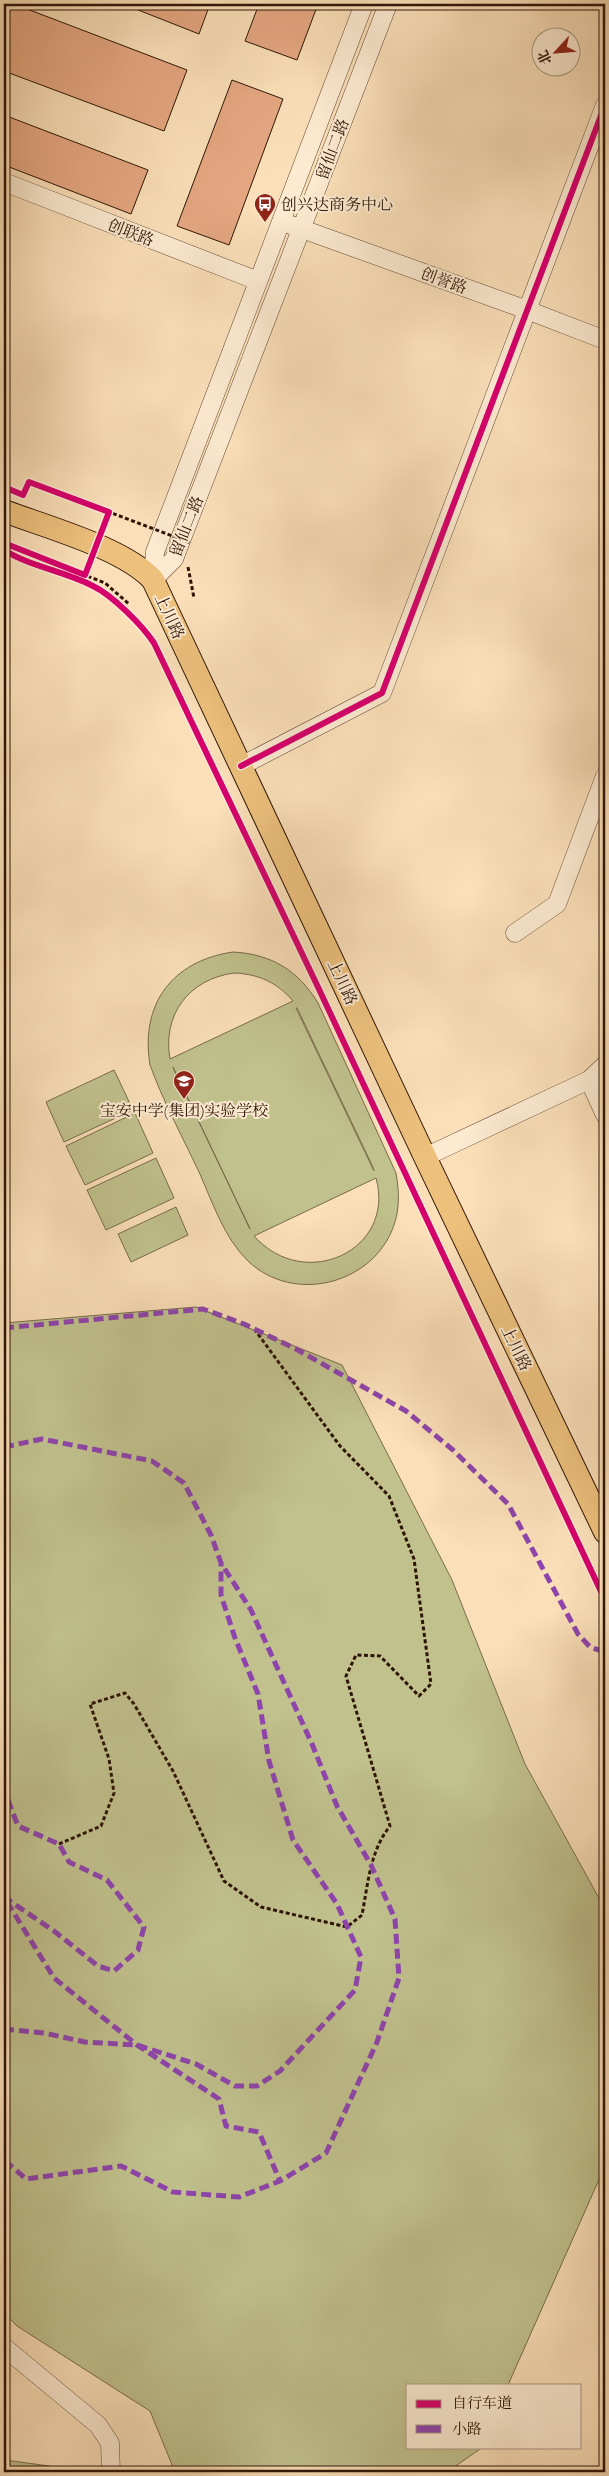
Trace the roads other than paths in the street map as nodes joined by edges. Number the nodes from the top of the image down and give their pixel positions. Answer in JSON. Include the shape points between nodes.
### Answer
{"nodes":[{"id":1,"x":364,"y":4,"type":"edge"},
{"id":2,"x":388,"y":4,"type":"edge"},
{"id":3,"x":605,"y":105,"type":"edge"},
{"id":4,"x":4,"y":182,"type":"edge"},
{"id":5,"x":281,"y":222,"type":"junction"},
{"id":6,"x":301,"y":229,"type":"junction"},
{"id":7,"x":258,"y":281,"type":"junction"},
{"id":8,"x":527,"y":310,"type":"junction"},
{"id":9,"x":605,"y":340,"type":"edge"},
{"id":10,"x":4,"y":511,"type":"edge"},
{"id":11,"x":153,"y":580,"type":"junction"},
{"id":12,"x":241,"y":766,"type":"junction"},
{"id":13,"x":605,"y":776,"type":"edge"},
{"id":14,"x":515,"y":933,"type":"dead end"},
{"id":15,"x":605,"y":1065,"type":"edge"},
{"id":16,"x":589,"y":1080,"type":"junction"},
{"id":17,"x":605,"y":1115,"type":"edge"},
{"id":18,"x":425,"y":1158,"type":"junction"},
{"id":19,"x":605,"y":1532,"type":"edge"},
{"id":20,"x":4,"y":2347,"type":"edge"},
{"id":21,"x":111,"y":2472,"type":"edge"}],
"edges":[{"from":1,"to":5,"type":"street","name":"留仙二路"},
{"from":2,"to":6,"type":"street","name":"留仙二路"},
{"from":3,"to":8,"type":"street"},
{"from":4,"to":7,"type":"street","name":"创联路"},
{"from":5,"to":6,"type":"street","name":"创誉路"},
{"from":5,"to":7,"type":"street","name":"留仙二路"},
{"from":6,"to":8,"type":"street","name":"创誉路"},
{"from":6,"to":11,"type":"street","name":"留仙二路","via":[[174,559]]},
{"from":7,"to":11,"type":"street","name":"留仙二路","via":[[155,552]]},
{"from":8,"to":9,"type":"street","name":"创誉路"},
{"from":8,"to":12,"type":"street","via":[[382,693]]},
{"from":10,"to":11,"type":"main road","name":"上川路","via":[[118,556]]},
{"from":11,"to":12,"type":"main road","name":"上川路"},
{"from":12,"to":18,"type":"main road","name":"上川路"},
{"from":13,"to":14,"type":"street","via":[[557,904]]},
{"from":15,"to":16,"type":"street"},
{"from":16,"to":17,"type":"street"},
{"from":16,"to":18,"type":"street"},
{"from":18,"to":19,"type":"main road","name":"上川路"},
{"from":20,"to":21,"type":"street","via":[[98,2425],[110,2443]]}]}
